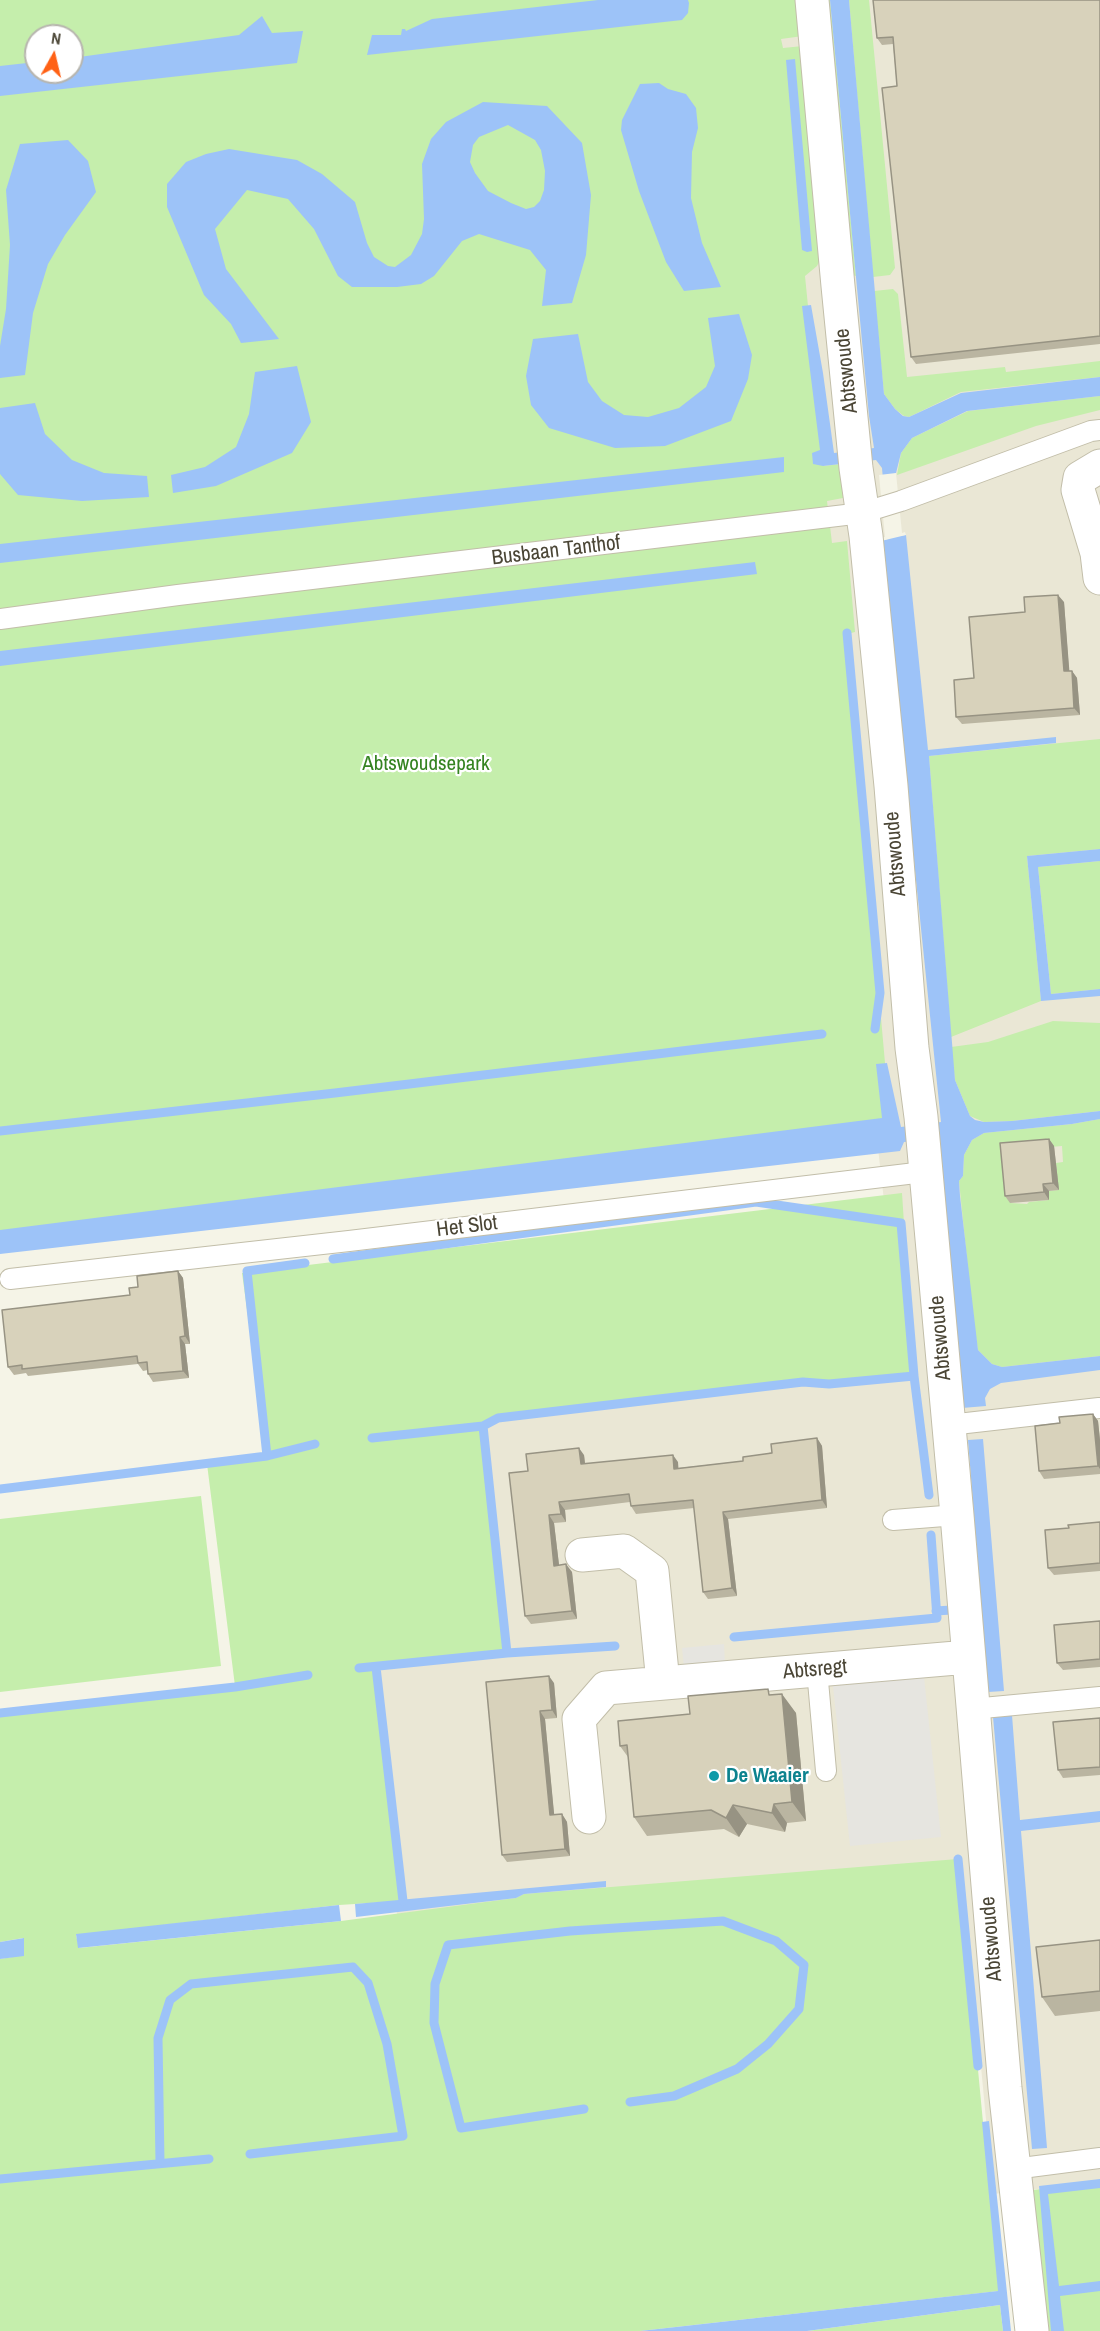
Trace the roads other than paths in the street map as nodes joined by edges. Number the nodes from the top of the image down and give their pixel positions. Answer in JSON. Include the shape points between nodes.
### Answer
{"nodes":[{"id":1,"x":812,"y":0,"type":"edge"},
{"id":2,"x":1100,"y":430,"type":"edge"},
{"id":3,"x":1090,"y":472,"type":"edge"},
{"id":4,"x":870,"y":511,"type":"junction"},
{"id":5,"x":1100,"y":578,"type":"edge"},
{"id":6,"x":0,"y":619,"type":"edge"},
{"id":7,"x":923,"y":1160,"type":"junction"},
{"id":8,"x":9,"y":1279,"type":"dead end"},
{"id":9,"x":1098,"y":1408,"type":"dead end"},
{"id":10,"x":949,"y":1425,"type":"junction"},
{"id":11,"x":957,"y":1515,"type":"junction"},
{"id":12,"x":893,"y":1520,"type":"dead end"},
{"id":13,"x":582,"y":1555,"type":"dead end"},
{"id":14,"x":968,"y":1657,"type":"junction"},
{"id":15,"x":817,"y":1670,"type":"junction"},
{"id":16,"x":663,"y":1683,"type":"junction"},
{"id":17,"x":1100,"y":1697,"type":"edge"},
{"id":18,"x":972,"y":1709,"type":"junction"},
{"id":19,"x":826,"y":1771,"type":"dead end"},
{"id":20,"x":589,"y":1817,"type":"dead end"},
{"id":21,"x":1100,"y":2158,"type":"edge"},
{"id":22,"x":1014,"y":2169,"type":"junction"},
{"id":23,"x":1032,"y":2331,"type":"edge"}],
"edges":[{"from":1,"to":4,"type":"street","name":"Abtswoude","via":[[855,455]]},
{"from":2,"to":4,"type":"lane","name":"Busbaan Tanthof"},
{"from":3,"to":5,"type":"street","via":[[1078,490],[1097,553]]},
{"from":4,"to":6,"type":"lane","name":"Busbaan Tanthof"},
{"from":4,"to":7,"type":"street","name":"Abtswoude"},
{"from":7,"to":8,"type":"lane","name":"Het Slot","via":[[361,1240]]},
{"from":7,"to":10,"type":"street","name":"Abtswoude"},
{"from":9,"to":10,"type":"lane"},
{"from":10,"to":11,"type":"street","name":"Abtswoude"},
{"from":11,"to":12,"type":"lane"},
{"from":11,"to":14,"type":"street","name":"Abtswoude"},
{"from":13,"to":16,"type":"street","via":[[624,1551],[652,1571]]},
{"from":14,"to":15,"type":"street","name":"Abtsregt"},
{"from":14,"to":18,"type":"street","name":"Abtswoude"},
{"from":15,"to":16,"type":"street","name":"Abtsregt"},
{"from":15,"to":19,"type":"lane"},
{"from":16,"to":20,"type":"street","name":"Abtsregt","via":[[606,1688],[579,1719]]},
{"from":17,"to":18,"type":"lane"},
{"from":18,"to":22,"type":"street","name":"Abtswoude"},
{"from":21,"to":22,"type":"lane"},
{"from":22,"to":23,"type":"street","name":"Abtswoude"}]}
